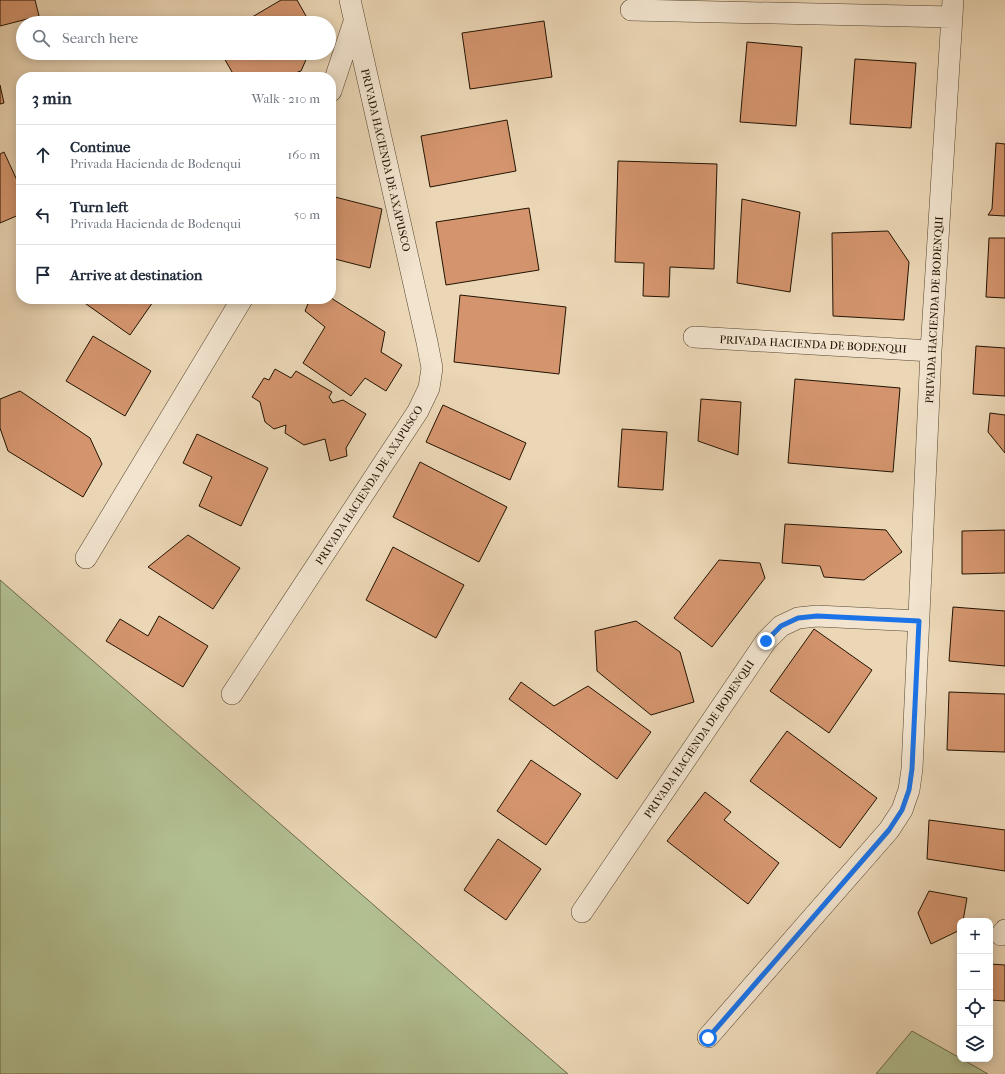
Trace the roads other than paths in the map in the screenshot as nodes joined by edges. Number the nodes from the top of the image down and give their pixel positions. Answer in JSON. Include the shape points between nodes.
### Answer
{"nodes":[{"id":1,"x":350,"y":0,"type":"edge"},
{"id":2,"x":952,"y":9,"type":"edge"},
{"id":3,"x":631,"y":10,"type":"dead end"},
{"id":4,"x":354,"y":22,"type":"junction"},
{"id":5,"x":336,"y":75,"type":"edge"},
{"id":6,"x":239,"y":304,"type":"edge"},
{"id":7,"x":694,"y":337,"type":"dead end"},
{"id":8,"x":931,"y":351,"type":"junction"},
{"id":9,"x":86,"y":558,"type":"dead end"},
{"id":10,"x":919,"y":621,"type":"junction"},
{"id":11,"x":232,"y":694,"type":"dead end"},
{"id":12,"x":582,"y":912,"type":"dead end"},
{"id":13,"x":708,"y":1038,"type":"dead end"}],
"edges":[{"from":1,"to":4,"type":"street","name":"PRIVADA HACIENDA DE AXAPUSCO"},
{"from":2,"to":3,"type":"street"},
{"from":2,"to":8,"type":"street","name":"PRIVADA HACIENDA DE BODENQUI"},
{"from":4,"to":5,"type":"street","name":"PRIVADA HACIENDA DE AXAPUSCO"},
{"from":4,"to":11,"type":"street","name":"PRIVADA HACIENDA DE AXAPUSCO","via":[[427,342],[432,368],[429,388],[418,411]]},
{"from":6,"to":9,"type":"street"},
{"from":7,"to":8,"type":"street","name":"PRIVADA HACIENDA DE BODENQUI"},
{"from":8,"to":10,"type":"street","name":"PRIVADA HACIENDA DE BODENQUI"},
{"from":10,"to":12,"type":"street","name":"PRIVADA HACIENDA DE BODENQUI","via":[[817,616],[798,618],[781,626],[766,641]]},
{"from":10,"to":13,"type":"street","name":"PRIVADA HACIENDA DE BODENQUI","via":[[912,769],[909,790],[902,810],[889,830]]}]}
